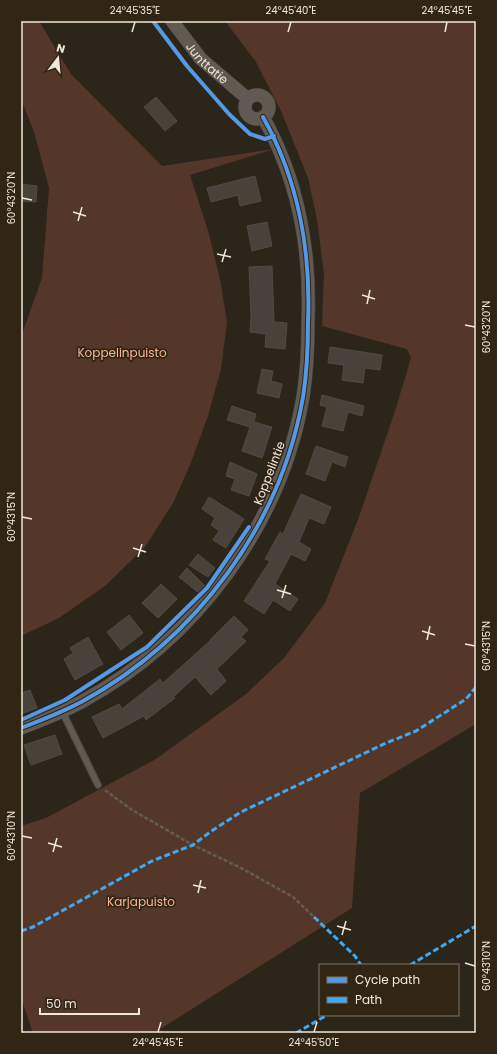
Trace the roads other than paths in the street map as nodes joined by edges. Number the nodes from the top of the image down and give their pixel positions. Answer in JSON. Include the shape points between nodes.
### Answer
{"nodes":[{"id":1,"x":172,"y":21,"type":"edge"},
{"id":2,"x":263,"y":117,"type":"joint"},
{"id":3,"x":62,"y":711,"type":"junction"},
{"id":4,"x":21,"y":728,"type":"edge"},
{"id":5,"x":98,"y":785,"type":"road end"}],
"edges":[{"from":1,"to":2,"type":"street","name":"Junttatie","via":[[201,59],[248,99],[246,113],[252,118]]},
{"from":2,"to":3,"type":"street","name":"Koppelintie","via":[[285,164],[300,214],[309,288],[303,396],[286,460],[260,521],[246,546],[221,583],[194,615],[135,668],[106,688]]},
{"from":3,"to":4,"type":"street","name":"Koppelintie"},
{"from":3,"to":5,"type":"lane"}]}
